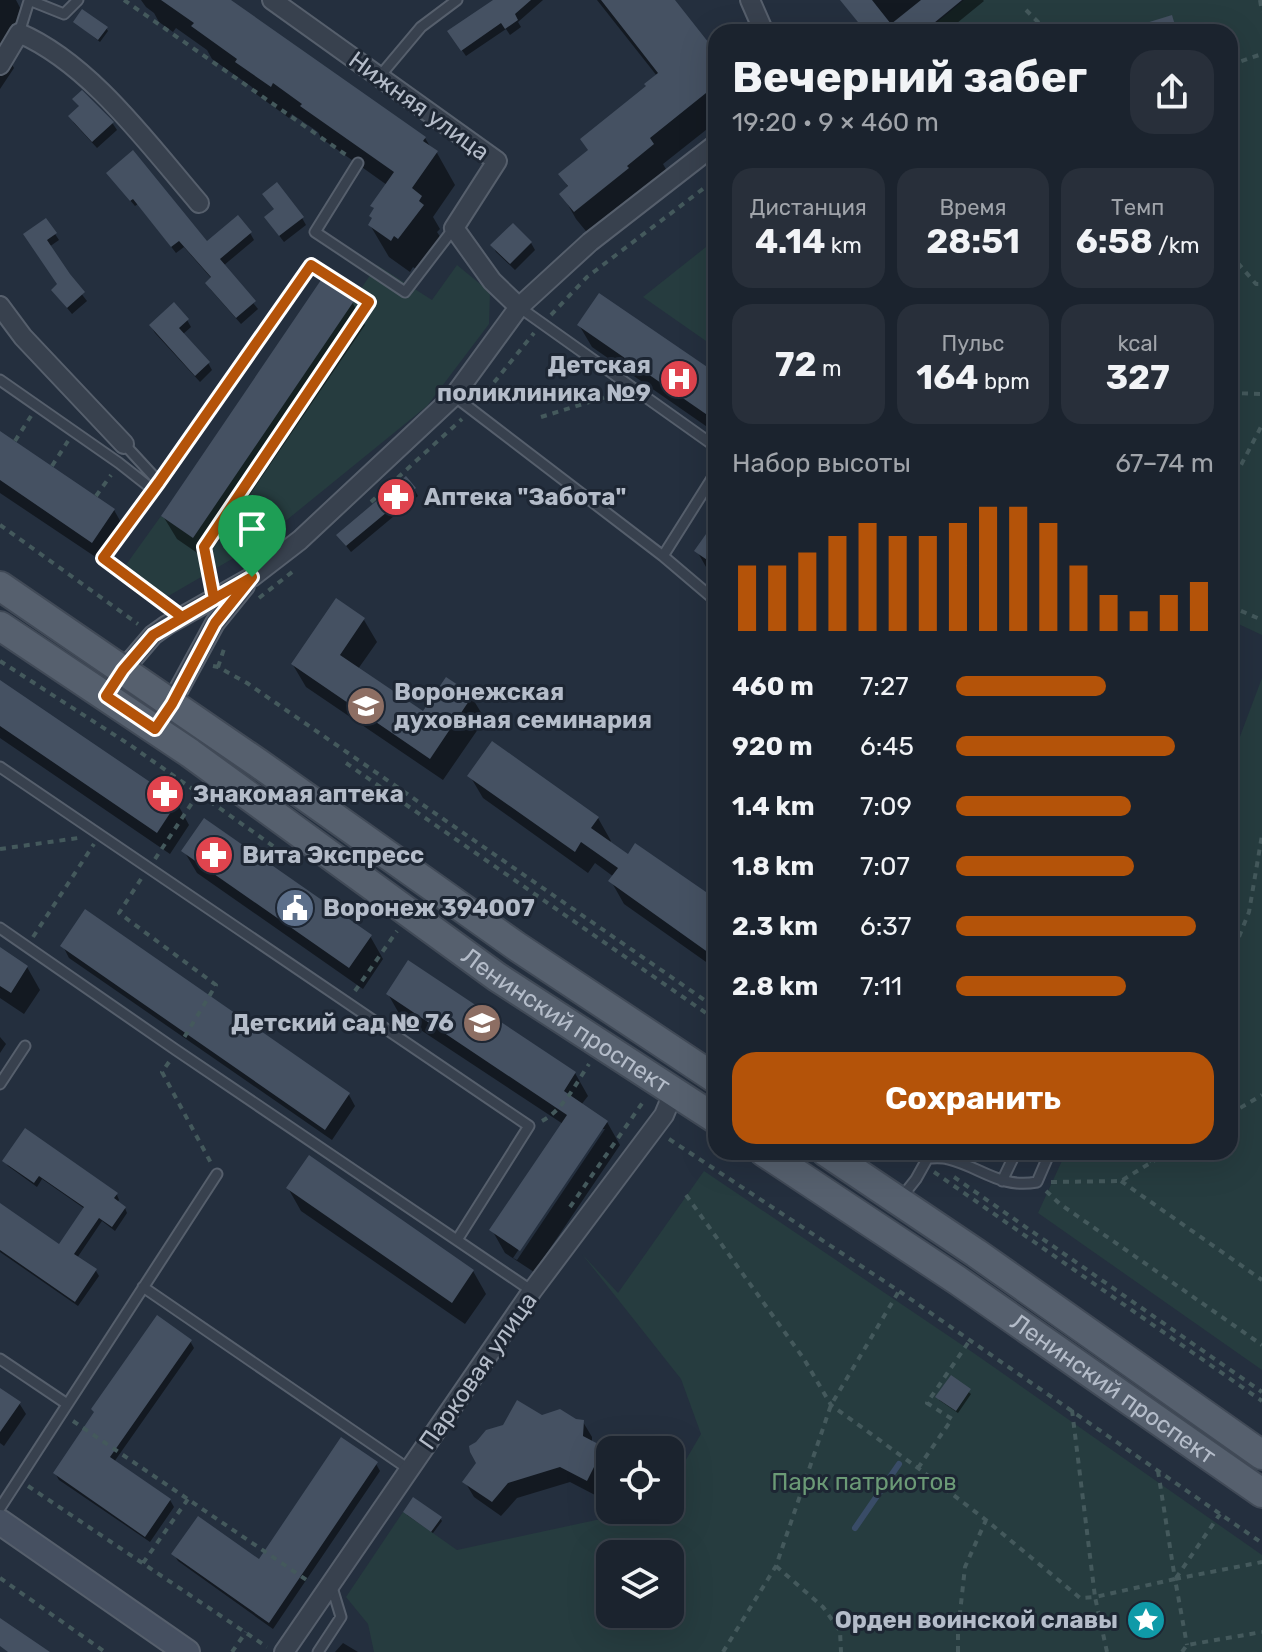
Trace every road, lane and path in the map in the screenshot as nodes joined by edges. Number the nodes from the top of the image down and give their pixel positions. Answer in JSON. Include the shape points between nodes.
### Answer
{"nodes":[{"id":1,"x":29,"y":0,"type":"edge"},
{"id":2,"x":78,"y":0,"type":"edge"},
{"id":3,"x":124,"y":0,"type":"edge"},
{"id":4,"x":272,"y":0,"type":"edge"},
{"id":5,"x":457,"y":0,"type":"edge"},
{"id":6,"x":1260,"y":0,"type":"edge"},
{"id":7,"x":754,"y":2,"type":"edge"},
{"id":8,"x":1026,"y":10,"type":"dead end"},
{"id":9,"x":1262,"y":12,"type":"edge"},
{"id":10,"x":761,"y":24,"type":"edge"},
{"id":11,"x":1040,"y":24,"type":"edge"},
{"id":12,"x":19,"y":33,"type":"junction"},
{"id":13,"x":1262,"y":54,"type":"edge"},
{"id":14,"x":1238,"y":62,"type":"edge"},
{"id":15,"x":0,"y":65,"type":"edge"},
{"id":16,"x":379,"y":77,"type":"junction"},
{"id":17,"x":708,"y":150,"type":"edge"},
{"id":18,"x":358,"y":163,"type":"joint"},
{"id":19,"x":199,"y":203,"type":"dead end"},
{"id":20,"x":454,"y":228,"type":"junction"},
{"id":21,"x":1238,"y":263,"type":"edge"},
{"id":22,"x":1262,"y":284,"type":"edge"},
{"id":23,"x":0,"y":306,"type":"edge"},
{"id":24,"x":519,"y":307,"type":"junction"},
{"id":25,"x":0,"y":380,"type":"edge"},
{"id":26,"x":633,"y":388,"type":"junction"},
{"id":27,"x":1238,"y":393,"type":"edge"},
{"id":28,"x":1262,"y":394,"type":"edge"},
{"id":29,"x":454,"y":396,"type":"junction"},
{"id":30,"x":38,"y":406,"type":"junction"},
{"id":31,"x":541,"y":417,"type":"dead end"},
{"id":32,"x":1262,"y":425,"type":"edge"},
{"id":33,"x":75,"y":432,"type":"junction"},
{"id":34,"x":15,"y":441,"type":"dead end"},
{"id":35,"x":708,"y":441,"type":"edge"},
{"id":36,"x":124,"y":444,"type":"joint"},
{"id":37,"x":119,"y":463,"type":"junction"},
{"id":38,"x":52,"y":466,"type":"dead end"},
{"id":39,"x":1238,"y":471,"type":"edge"},
{"id":40,"x":156,"y":485,"type":"junction"},
{"id":41,"x":708,"y":485,"type":"edge"},
{"id":42,"x":96,"y":496,"type":"dead end"},
{"id":43,"x":0,"y":525,"type":"edge"},
{"id":44,"x":663,"y":556,"type":"junction"},
{"id":45,"x":252,"y":577,"type":"junction"},
{"id":46,"x":0,"y":586,"type":"edge"},
{"id":47,"x":708,"y":594,"type":"edge"},
{"id":48,"x":214,"y":599,"type":"junction"},
{"id":49,"x":1238,"y":610,"type":"edge"},
{"id":50,"x":182,"y":617,"type":"junction"},
{"id":51,"x":1262,"y":620,"type":"edge"},
{"id":52,"x":0,"y":626,"type":"edge"},
{"id":53,"x":153,"y":635,"type":"junction"},
{"id":54,"x":192,"y":665,"type":"junction"},
{"id":55,"x":123,"y":670,"type":"junction"},
{"id":56,"x":106,"y":696,"type":"junction"},
{"id":57,"x":172,"y":704,"type":"junction"},
{"id":58,"x":155,"y":729,"type":"junction"},
{"id":59,"x":346,"y":763,"type":"dead end"},
{"id":60,"x":0,"y":767,"type":"edge"},
{"id":61,"x":198,"y":794,"type":"dead end"},
{"id":62,"x":100,"y":834,"type":"junction"},
{"id":63,"x":1262,"y":835,"type":"edge"},
{"id":64,"x":0,"y":849,"type":"edge"},
{"id":65,"x":149,"y":867,"type":"junction"},
{"id":66,"x":0,"y":928,"type":"edge"},
{"id":67,"x":397,"y":931,"type":"dead end"},
{"id":68,"x":1238,"y":939,"type":"edge"},
{"id":69,"x":27,"y":946,"type":"junction"},
{"id":70,"x":708,"y":1002,"type":"edge"},
{"id":71,"x":346,"y":1003,"type":"junction"},
{"id":72,"x":708,"y":1014,"type":"edge"},
{"id":73,"x":25,"y":1046,"type":"dead end"},
{"id":74,"x":176,"y":1050,"type":"junction"},
{"id":75,"x":589,"y":1064,"type":"dead end"},
{"id":76,"x":708,"y":1074,"type":"edge"},
{"id":77,"x":0,"y":1084,"type":"edge"},
{"id":78,"x":674,"y":1091,"type":"junction"},
{"id":79,"x":1262,"y":1095,"type":"edge"},
{"id":80,"x":643,"y":1102,"type":"dead end"},
{"id":81,"x":1238,"y":1109,"type":"edge"},
{"id":82,"x":708,"y":1114,"type":"edge"},
{"id":83,"x":529,"y":1126,"type":"junction"},
{"id":84,"x":653,"y":1128,"type":"junction"},
{"id":85,"x":776,"y":1160,"type":"edge"},
{"id":86,"x":838,"y":1160,"type":"edge"},
{"id":87,"x":927,"y":1160,"type":"edge"},
{"id":88,"x":931,"y":1160,"type":"edge"},
{"id":89,"x":931,"y":1160,"type":"edge"},
{"id":90,"x":951,"y":1160,"type":"edge"},
{"id":91,"x":1012,"y":1160,"type":"edge"},
{"id":92,"x":1047,"y":1160,"type":"edge"},
{"id":93,"x":1150,"y":1160,"type":"edge"},
{"id":94,"x":1155,"y":1160,"type":"edge"},
{"id":95,"x":1148,"y":1164,"type":"junction"},
{"id":96,"x":217,"y":1174,"type":"joint"},
{"id":97,"x":1002,"y":1181,"type":"junction"},
{"id":98,"x":1121,"y":1181,"type":"junction"},
{"id":99,"x":1037,"y":1182,"type":"junction"},
{"id":100,"x":686,"y":1195,"type":"dead end"},
{"id":101,"x":899,"y":1201,"type":"junction"},
{"id":102,"x":562,"y":1217,"type":"dead end"},
{"id":103,"x":878,"y":1229,"type":"junction"},
{"id":104,"x":457,"y":1240,"type":"junction"},
{"id":105,"x":1262,"y":1280,"type":"edge"},
{"id":106,"x":143,"y":1287,"type":"junction"},
{"id":107,"x":532,"y":1291,"type":"junction"},
{"id":108,"x":899,"y":1291,"type":"junction"},
{"id":109,"x":970,"y":1340,"type":"junction"},
{"id":110,"x":1262,"y":1345,"type":"edge"},
{"id":111,"x":0,"y":1359,"type":"edge"},
{"id":112,"x":1262,"y":1392,"type":"edge"},
{"id":113,"x":1262,"y":1401,"type":"edge"},
{"id":114,"x":831,"y":1405,"type":"junction"},
{"id":115,"x":64,"y":1409,"type":"junction"},
{"id":116,"x":1072,"y":1410,"type":"junction"},
{"id":117,"x":1262,"y":1455,"type":"edge"},
{"id":118,"x":918,"y":1468,"type":"junction"},
{"id":119,"x":410,"y":1470,"type":"junction"},
{"id":120,"x":1158,"y":1471,"type":"junction"},
{"id":121,"x":18,"y":1479,"type":"junction"},
{"id":122,"x":1262,"y":1493,"type":"edge"},
{"id":123,"x":188,"y":1499,"type":"junction"},
{"id":124,"x":0,"y":1508,"type":"edge"},
{"id":125,"x":1220,"y":1514,"type":"junction"},
{"id":126,"x":986,"y":1520,"type":"junction"},
{"id":127,"x":0,"y":1522,"type":"edge"},
{"id":128,"x":1262,"y":1543,"type":"edge"},
{"id":129,"x":1262,"y":1562,"type":"edge"},
{"id":130,"x":143,"y":1563,"type":"junction"},
{"id":131,"x":776,"y":1566,"type":"junction"},
{"id":132,"x":0,"y":1578,"type":"edge"},
{"id":133,"x":1175,"y":1579,"type":"junction"},
{"id":134,"x":322,"y":1584,"type":"junction"},
{"id":135,"x":1095,"y":1597,"type":"junction"},
{"id":136,"x":246,"y":1632,"type":"junction"},
{"id":137,"x":1262,"y":1632,"type":"edge"},
{"id":138,"x":1187,"y":1645,"type":"junction"},
{"id":139,"x":105,"y":1652,"type":"edge"},
{"id":140,"x":187,"y":1652,"type":"edge"},
{"id":141,"x":232,"y":1652,"type":"edge"},
{"id":142,"x":274,"y":1652,"type":"edge"},
{"id":143,"x":284,"y":1652,"type":"edge"},
{"id":144,"x":318,"y":1652,"type":"edge"},
{"id":145,"x":723,"y":1652,"type":"edge"},
{"id":146,"x":841,"y":1652,"type":"edge"},
{"id":147,"x":958,"y":1652,"type":"edge"},
{"id":148,"x":1106,"y":1652,"type":"edge"},
{"id":149,"x":1182,"y":1652,"type":"edge"}],
"edges":[{"from":1,"to":2,"type":"lane","via":[[64,14]]},
{"from":1,"to":12,"type":"lane"},
{"from":3,"to":18,"type":"path"},
{"from":4,"to":16,"type":"street","name":"Нижняя улица"},
{"from":5,"to":16,"type":"lane","via":[[421,27]]},
{"from":6,"to":9,"type":"path"},
{"from":7,"to":10,"type":"street"},
{"from":8,"to":11,"type":"path"},
{"from":12,"to":15,"type":"street"},
{"from":12,"to":19,"type":"street","via":[[39,41],[88,77]]},
{"from":13,"to":14,"type":"path"},
{"from":16,"to":20,"type":"street","name":"Нижняя улица","via":[[497,161]]},
{"from":17,"to":24,"type":"street","via":[[590,242]]},
{"from":18,"to":20,"type":"lane","via":[[315,232],[405,292]]},
{"from":20,"to":24,"type":"street","via":[[492,281]]},
{"from":21,"to":22,"type":"path"},
{"from":23,"to":36,"type":"street"},
{"from":24,"to":26,"type":"lane"},
{"from":24,"to":29,"type":"street"},
{"from":25,"to":30,"type":"lane"},
{"from":26,"to":31,"type":"path"},
{"from":26,"to":35,"type":"lane"},
{"from":27,"to":28,"type":"path"},
{"from":29,"to":44,"type":"lane"},
{"from":29,"to":45,"type":"street","via":[[300,540]]},
{"from":30,"to":33,"type":"lane"},
{"from":30,"to":34,"type":"path"},
{"from":32,"to":39,"type":"path"},
{"from":33,"to":37,"type":"lane"},
{"from":33,"to":38,"type":"path"},
{"from":36,"to":40,"type":"lane"},
{"from":37,"to":40,"type":"lane"},
{"from":37,"to":42,"type":"path"},
{"from":40,"to":48,"type":"lane","via":[[311,265],[369,302],[204,547]]},
{"from":40,"to":50,"type":"lane","via":[[103,558]]},
{"from":41,"to":44,"type":"lane"},
{"from":43,"to":53,"type":"path"},
{"from":44,"to":47,"type":"lane"},
{"from":45,"to":48,"type":"street"},
{"from":45,"to":54,"type":"street","via":[[215,623]]},
{"from":46,"to":55,"type":"main road","name":"Ленинский проспект"},
{"from":48,"to":50,"type":"street"},
{"from":49,"to":51,"type":"path"},
{"from":50,"to":53,"type":"street"},
{"from":52,"to":56,"type":"main road","name":"Ленинский проспект"},
{"from":53,"to":55,"type":"street"},
{"from":54,"to":57,"type":"street"},
{"from":54,"to":70,"type":"path","via":[[218,667],[247,683]]},
{"from":55,"to":56,"type":"street"},
{"from":55,"to":57,"type":"main road","name":"Ленинский проспект"},
{"from":56,"to":58,"type":"main road","name":"Ленинский проспект"},
{"from":57,"to":58,"type":"street"},
{"from":57,"to":76,"type":"main road","name":"Ленинский проспект"},
{"from":58,"to":78,"type":"main road","name":"Ленинский проспект","via":[[497,977]]},
{"from":59,"to":72,"type":"path"},
{"from":60,"to":62,"type":"lane"},
{"from":61,"to":65,"type":"path"},
{"from":62,"to":64,"type":"path"},
{"from":62,"to":65,"type":"lane"},
{"from":62,"to":69,"type":"path"},
{"from":63,"to":68,"type":"path","via":[[1249,912]]},
{"from":65,"to":71,"type":"lane"},
{"from":65,"to":74,"type":"path","via":[[119,913],[216,985]]},
{"from":66,"to":69,"type":"lane"},
{"from":67,"to":71,"type":"path"},
{"from":69,"to":74,"type":"lane"},
{"from":71,"to":83,"type":"lane"},
{"from":73,"to":77,"type":"lane"},
{"from":74,"to":96,"type":"path","via":[[162,1072]]},
{"from":74,"to":104,"type":"lane"},
{"from":75,"to":83,"type":"path","via":[[562,1105]]},
{"from":78,"to":82,"type":"main road","name":"Ленинский проспект"},
{"from":78,"to":84,"type":"street","name":"Парковая улица"},
{"from":79,"to":81,"type":"path"},
{"from":80,"to":102,"type":"path"},
{"from":83,"to":104,"type":"lane"},
{"from":84,"to":107,"type":"street","name":"Парковая улица"},
{"from":84,"to":108,"type":"path"},
{"from":85,"to":103,"type":"main road","name":"Ленинский проспект"},
{"from":86,"to":101,"type":"main road","name":"Ленинский проспект"},
{"from":87,"to":101,"type":"lane"},
{"from":88,"to":112,"type":"path"},
{"from":89,"to":113,"type":"path"},
{"from":90,"to":97,"type":"lane"},
{"from":91,"to":97,"type":"lane"},
{"from":92,"to":99,"type":"lane"},
{"from":93,"to":95,"type":"path"},
{"from":94,"to":95,"type":"path"},
{"from":95,"to":98,"type":"path"},
{"from":96,"to":106,"type":"lane"},
{"from":97,"to":99,"type":"lane"},
{"from":98,"to":99,"type":"path"},
{"from":98,"to":105,"type":"path"},
{"from":99,"to":110,"type":"path","via":[[1060,1204]]},
{"from":100,"to":114,"type":"path"},
{"from":101,"to":103,"type":"main road"},
{"from":101,"to":117,"type":"main road","name":"Ленинский проспект"},
{"from":103,"to":122,"type":"main road","name":"Ленинский проспект"},
{"from":104,"to":107,"type":"lane"},
{"from":106,"to":115,"type":"lane"},
{"from":106,"to":119,"type":"lane"},
{"from":107,"to":119,"type":"street","name":"Парковая улица"},
{"from":108,"to":109,"type":"path"},
{"from":108,"to":114,"type":"path"},
{"from":109,"to":116,"type":"path"},
{"from":109,"to":118,"type":"path","via":[[927,1403],[952,1419]]},
{"from":111,"to":115,"type":"lane"},
{"from":114,"to":118,"type":"path"},
{"from":114,"to":131,"type":"path"},
{"from":115,"to":121,"type":"lane"},
{"from":115,"to":123,"type":"path"},
{"from":116,"to":120,"type":"path"},
{"from":116,"to":135,"type":"path"},
{"from":118,"to":126,"type":"path"},
{"from":119,"to":134,"type":"street","name":"Парковая улица"},
{"from":120,"to":125,"type":"path"},
{"from":120,"to":133,"type":"path"},
{"from":121,"to":124,"type":"lane"},
{"from":121,"to":130,"type":"path"},
{"from":123,"to":130,"type":"path"},
{"from":123,"to":134,"type":"path"},
{"from":125,"to":128,"type":"path"},
{"from":125,"to":133,"type":"path"},
{"from":126,"to":135,"type":"path","via":[[1080,1598]]},
{"from":126,"to":147,"type":"path","via":[[965,1567]]},
{"from":127,"to":140,"type":"main road"},
{"from":129,"to":133,"type":"path"},
{"from":130,"to":136,"type":"path"},
{"from":131,"to":145,"type":"path"},
{"from":131,"to":146,"type":"path","via":[[823,1607],[840,1631]]},
{"from":132,"to":139,"type":"path"},
{"from":133,"to":135,"type":"path"},
{"from":133,"to":138,"type":"path"},
{"from":134,"to":143,"type":"street","name":"Парковая улица"},
{"from":134,"to":144,"type":"lane","via":[[341,1617]]},
{"from":135,"to":148,"type":"path"},
{"from":136,"to":141,"type":"path"},
{"from":136,"to":142,"type":"path"},
{"from":137,"to":138,"type":"path"},
{"from":138,"to":149,"type":"path"}]}
